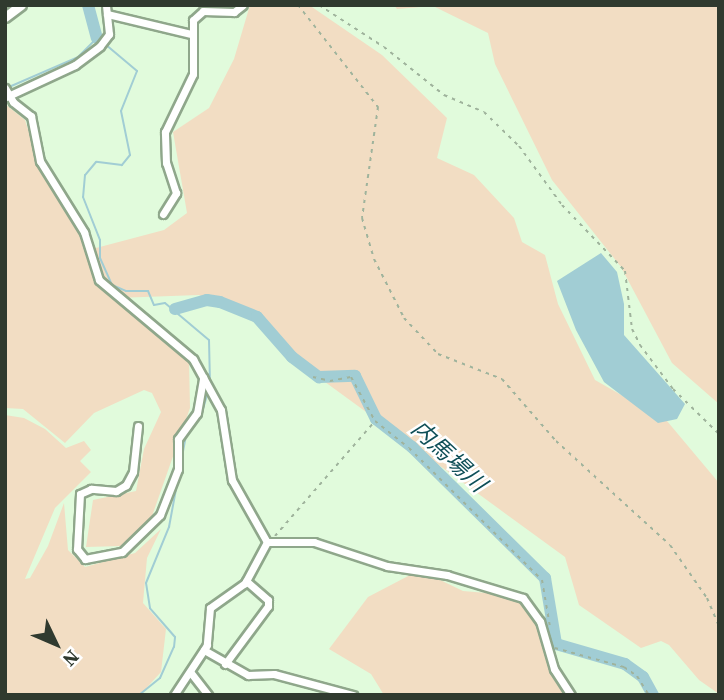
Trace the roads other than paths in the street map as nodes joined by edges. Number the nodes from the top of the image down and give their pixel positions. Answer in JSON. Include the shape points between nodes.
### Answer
{"nodes":[{"id":1,"x":21,"y":5,"type":"edge"},
{"id":2,"x":106,"y":5,"type":"edge"},
{"id":3,"x":243,"y":5,"type":"edge"},
{"id":4,"x":107,"y":14,"type":"junction"},
{"id":5,"x":5,"y":17,"type":"edge"},
{"id":6,"x":191,"y":34,"type":"junction"},
{"id":7,"x":6,"y":93,"type":"edge"},
{"id":8,"x":163,"y":214,"type":"dead end"},
{"id":9,"x":204,"y":380,"type":"junction"},
{"id":10,"x":138,"y":426,"type":"dead end"},
{"id":11,"x":269,"y":542,"type":"junction"},
{"id":12,"x":246,"y":581,"type":"junction"},
{"id":13,"x":204,"y":650,"type":"junction"},
{"id":14,"x":225,"y":664,"type":"junction"},
{"id":15,"x":191,"y":673,"type":"junction"},
{"id":16,"x":174,"y":695,"type":"edge"},
{"id":17,"x":208,"y":695,"type":"edge"},
{"id":18,"x":353,"y":695,"type":"edge"},
{"id":19,"x":571,"y":695,"type":"edge"}],
"edges":[{"from":1,"to":5,"type":"main road"},
{"from":2,"to":4,"type":"street"},
{"from":3,"to":6,"type":"street","via":[[234,12],[203,11],[193,20]]},
{"from":4,"to":6,"type":"street"},
{"from":4,"to":7,"type":"street","via":[[107,38],[100,46],[75,65]]},
{"from":6,"to":8,"type":"street","via":[[193,74],[165,132],[166,163],[176,193]]},
{"from":7,"to":9,"type":"street","via":[[31,116],[40,162],[84,232],[99,279],[188,353]]},
{"from":9,"to":10,"type":"street","via":[[200,403],[179,434],[178,468],[160,515],[122,552],[85,559],[77,549],[80,494],[91,489],[116,491],[126,485],[133,472]]},
{"from":9,"to":11,"type":"street","via":[[221,410],[232,480]]},
{"from":11,"to":12,"type":"street"},
{"from":11,"to":19,"type":"street","via":[[314,542],[387,566],[447,575],[523,598],[540,621],[554,669]]},
{"from":12,"to":13,"type":"street","via":[[210,608]]},
{"from":12,"to":14,"type":"street","via":[[268,600],[268,606]]},
{"from":13,"to":14,"type":"street"},
{"from":13,"to":15,"type":"street"},
{"from":14,"to":18,"type":"street","via":[[248,676],[274,674]]},
{"from":15,"to":16,"type":"street"},
{"from":15,"to":17,"type":"street"}]}
